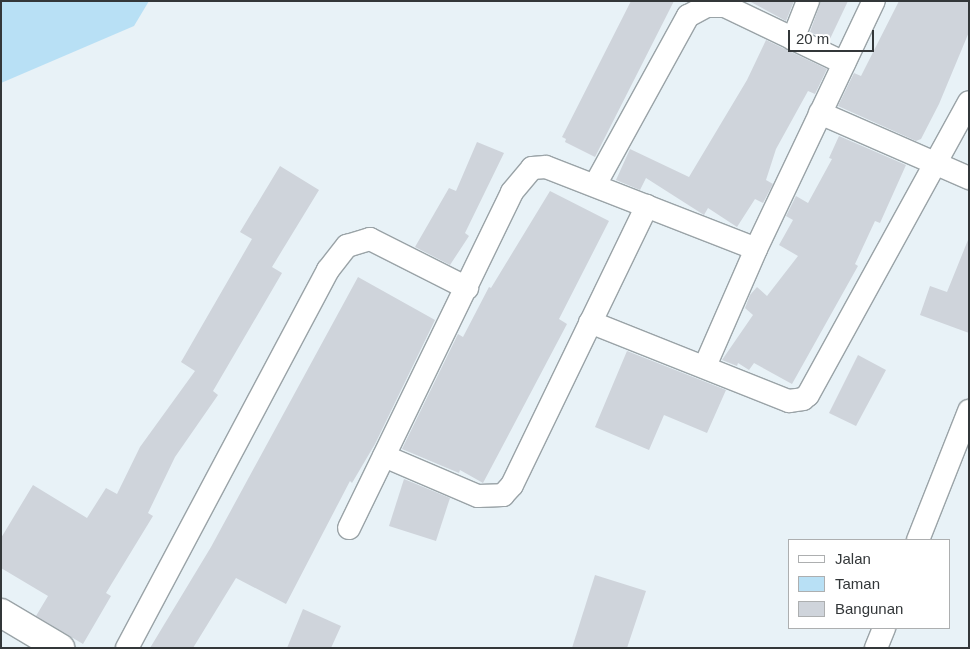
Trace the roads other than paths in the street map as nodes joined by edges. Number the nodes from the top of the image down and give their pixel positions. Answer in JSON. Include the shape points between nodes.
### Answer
{"nodes":[{"id":1,"x":808,"y":1,"type":"edge"},
{"id":2,"x":874,"y":1,"type":"edge"},
{"id":3,"x":793,"y":38,"type":"junction"},
{"id":4,"x":844,"y":63,"type":"junction"},
{"id":5,"x":969,"y":102,"type":"edge"},
{"id":6,"x":820,"y":113,"type":"junction"},
{"id":7,"x":937,"y":164,"type":"junction"},
{"id":8,"x":969,"y":178,"type":"edge"},
{"id":9,"x":595,"y":185,"type":"junction"},
{"id":10,"x":648,"y":206,"type":"junction"},
{"id":11,"x":756,"y":249,"type":"junction"},
{"id":12,"x":468,"y":288,"type":"junction"},
{"id":13,"x":590,"y":322,"type":"junction"},
{"id":14,"x":705,"y":366,"type":"junction"},
{"id":15,"x":969,"y":411,"type":"edge"},
{"id":16,"x":384,"y":456,"type":"junction"},
{"id":17,"x":350,"y":528,"type":"dead end"},
{"id":18,"x":918,"y":539,"type":"edge"},
{"id":19,"x":1,"y":613,"type":"edge"},
{"id":20,"x":884,"y":629,"type":"edge"},
{"id":21,"x":60,"y":648,"type":"edge"},
{"id":22,"x":127,"y":648,"type":"edge"},
{"id":23,"x":876,"y":648,"type":"edge"}],
"edges":[{"from":1,"to":3,"type":"street"},
{"from":2,"to":4,"type":"street"},
{"from":3,"to":4,"type":"street"},
{"from":3,"to":9,"type":"street","via":[[725,6],[706,6],[688,16]]},
{"from":4,"to":6,"type":"street"},
{"from":5,"to":7,"type":"street"},
{"from":6,"to":7,"type":"street"},
{"from":6,"to":11,"type":"street"},
{"from":7,"to":8,"type":"street"},
{"from":7,"to":14,"type":"street","via":[[808,395],[789,401]]},
{"from":9,"to":10,"type":"street"},
{"from":9,"to":12,"type":"street","via":[[546,167],[532,168],[512,192]]},
{"from":10,"to":11,"type":"street"},
{"from":10,"to":13,"type":"street"},
{"from":11,"to":14,"type":"street"},
{"from":12,"to":16,"type":"street"},
{"from":12,"to":22,"type":"street","via":[[370,239],[347,246],[328,270]]},
{"from":13,"to":14,"type":"street"},
{"from":13,"to":16,"type":"street","via":[[512,486],[503,495],[478,496]]},
{"from":15,"to":18,"type":"street"},
{"from":16,"to":17,"type":"street"},
{"from":19,"to":21,"type":"highway"},
{"from":20,"to":23,"type":"street"}]}
